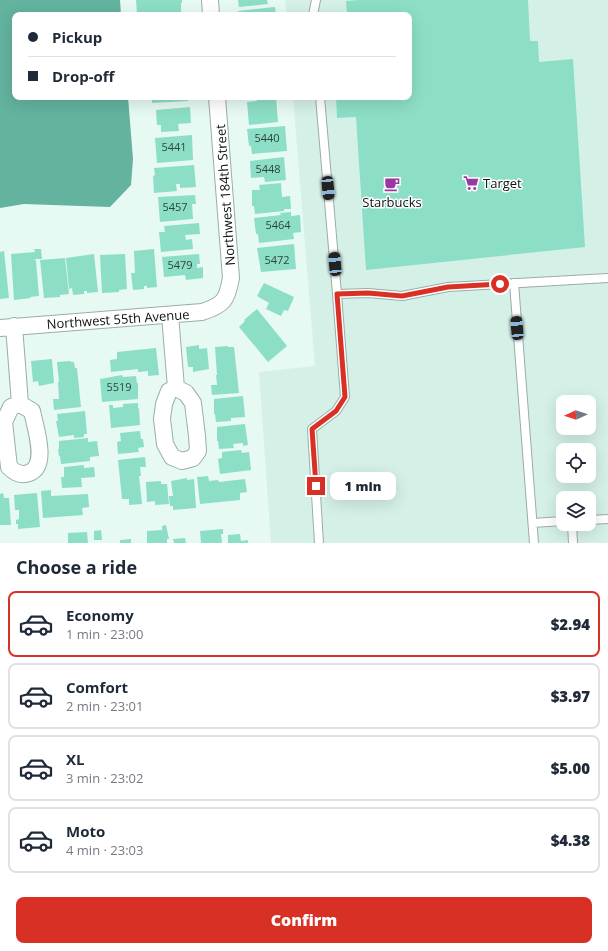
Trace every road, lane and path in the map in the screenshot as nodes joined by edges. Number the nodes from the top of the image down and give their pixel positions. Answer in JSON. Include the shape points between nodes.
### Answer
{"nodes":[{"id":1,"x":210,"y":0,"type":"edge"},
{"id":2,"x":316,"y":0,"type":"edge"},
{"id":3,"x":211,"y":12,"type":"edge"},
{"id":4,"x":314,"y":12,"type":"edge"},
{"id":5,"x":217,"y":100,"type":"edge"},
{"id":6,"x":320,"y":100,"type":"edge"},
{"id":7,"x":608,"y":278,"type":"edge"},
{"id":8,"x":514,"y":283,"type":"junction"},
{"id":9,"x":228,"y":294,"type":"joint"},
{"id":10,"x":337,"y":294,"type":"junction"},
{"id":11,"x":170,"y":315,"type":"junction"},
{"id":12,"x":7,"y":327,"type":"edge"},
{"id":13,"x":176,"y":388,"type":"dead end"},
{"id":14,"x":20,"y":404,"type":"dead end"},
{"id":15,"x":608,"y":519,"type":"edge"},
{"id":16,"x":596,"y":520,"type":"edge"},
{"id":17,"x":556,"y":521,"type":"edge"},
{"id":18,"x":532,"y":523,"type":"junction"},
{"id":19,"x":572,"y":531,"type":"edge"},
{"id":20,"x":319,"y":543,"type":"edge"},
{"id":21,"x":534,"y":543,"type":"edge"},
{"id":22,"x":573,"y":543,"type":"edge"}],
"edges":[{"from":1,"to":3,"type":"street"},
{"from":2,"to":4,"type":"lane"},
{"from":5,"to":9,"type":"street","name":"Northwest 184th Street","via":[[231,278]]},
{"from":6,"to":10,"type":"lane"},
{"from":7,"to":8,"type":"lane"},
{"from":8,"to":10,"type":"lane","via":[[448,287],[402,296]]},
{"from":8,"to":18,"type":"lane"},
{"from":9,"to":11,"type":"street","name":"Northwest 55th Avenue","via":[[217,307],[202,312]]},
{"from":10,"to":20,"type":"lane","via":[[345,397],[336,411],[312,429]]},
{"from":11,"to":12,"type":"street","name":"Northwest 55th Avenue"},
{"from":11,"to":13,"type":"street"},
{"from":12,"to":14,"type":"street"},
{"from":15,"to":16,"type":"lane"},
{"from":17,"to":18,"type":"lane"},
{"from":18,"to":21,"type":"lane"},
{"from":19,"to":22,"type":"lane"}]}
